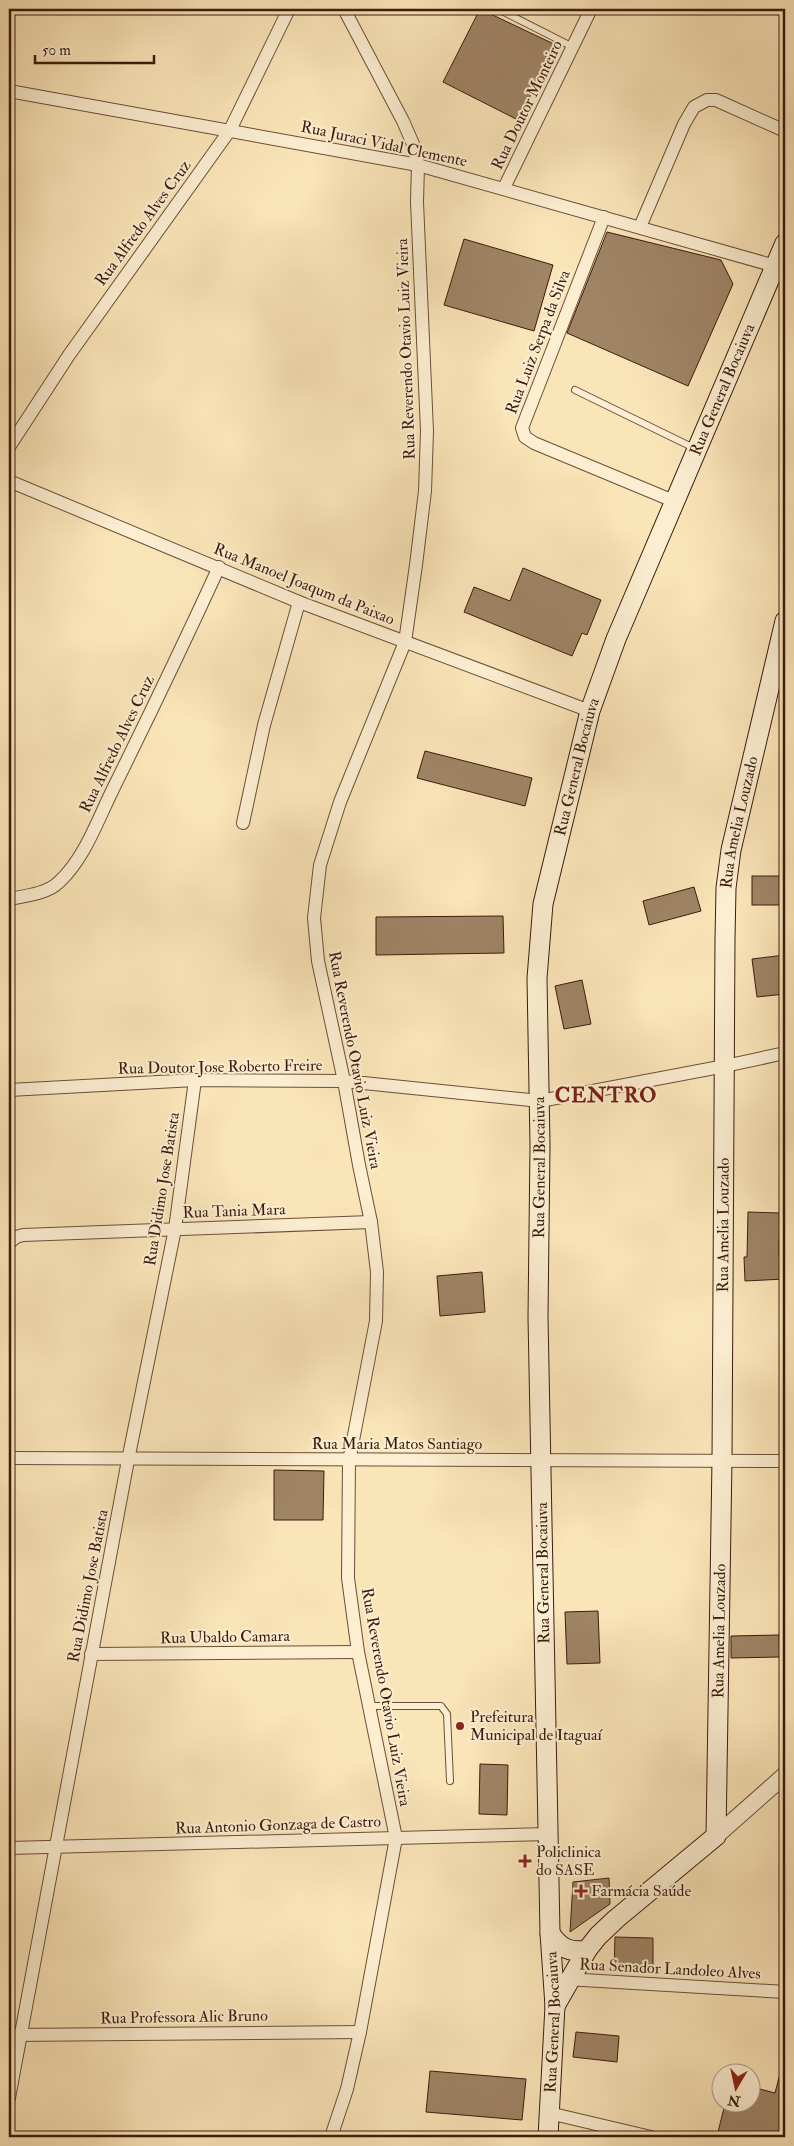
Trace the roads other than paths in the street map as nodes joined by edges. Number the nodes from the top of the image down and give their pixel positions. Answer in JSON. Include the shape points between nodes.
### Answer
{"nodes":[{"id":1,"x":289,"y":9,"type":"edge"},
{"id":2,"x":344,"y":9,"type":"edge"},
{"id":3,"x":498,"y":9,"type":"edge"},
{"id":4,"x":592,"y":9,"type":"edge"},
{"id":5,"x":573,"y":47,"type":"junction"},
{"id":6,"x":9,"y":91,"type":"edge"},
{"id":7,"x":230,"y":130,"type":"junction"},
{"id":8,"x":785,"y":131,"type":"edge"},
{"id":9,"x":418,"y":165,"type":"junction"},
{"id":10,"x":504,"y":188,"type":"junction"},
{"id":11,"x":604,"y":217,"type":"junction"},
{"id":12,"x":640,"y":227,"type":"junction"},
{"id":13,"x":785,"y":244,"type":"edge"},
{"id":14,"x":775,"y":266,"type":"junction"},
{"id":15,"x":575,"y":390,"type":"dead end"},
{"id":16,"x":9,"y":447,"type":"edge"},
{"id":17,"x":698,"y":450,"type":"junction"},
{"id":18,"x":9,"y":481,"type":"edge"},
{"id":19,"x":676,"y":502,"type":"junction"},
{"id":20,"x":219,"y":567,"type":"junction"},
{"id":21,"x":299,"y":602,"type":"junction"},
{"id":22,"x":785,"y":621,"type":"edge"},
{"id":23,"x":405,"y":642,"type":"junction"},
{"id":24,"x":590,"y":711,"type":"junction"},
{"id":25,"x":243,"y":823,"type":"dead end"},
{"id":26,"x":9,"y":900,"type":"edge"},
{"id":27,"x":785,"y":1053,"type":"edge"},
{"id":28,"x":725,"y":1066,"type":"junction"},
{"id":29,"x":195,"y":1080,"type":"junction"},
{"id":30,"x":344,"y":1081,"type":"junction"},
{"id":31,"x":9,"y":1090,"type":"edge"},
{"id":32,"x":540,"y":1101,"type":"junction"},
{"id":33,"x":371,"y":1222,"type":"junction"},
{"id":34,"x":175,"y":1229,"type":"junction"},
{"id":35,"x":9,"y":1242,"type":"edge"},
{"id":36,"x":9,"y":1458,"type":"edge"},
{"id":37,"x":128,"y":1460,"type":"junction"},
{"id":38,"x":348,"y":1460,"type":"junction"},
{"id":39,"x":542,"y":1460,"type":"junction"},
{"id":40,"x":722,"y":1460,"type":"junction"},
{"id":41,"x":785,"y":1461,"type":"edge"},
{"id":42,"x":358,"y":1652,"type":"junction"},
{"id":43,"x":91,"y":1654,"type":"junction"},
{"id":44,"x":369,"y":1706,"type":"junction"},
{"id":45,"x":785,"y":1775,"type":"edge"},
{"id":46,"x":450,"y":1781,"type":"dead end"},
{"id":47,"x":548,"y":1834,"type":"junction"},
{"id":48,"x":716,"y":1836,"type":"junction"},
{"id":49,"x":396,"y":1838,"type":"junction"},
{"id":50,"x":54,"y":1847,"type":"junction"},
{"id":51,"x":9,"y":1848,"type":"edge"},
{"id":52,"x":550,"y":1933,"type":"junction"},
{"id":53,"x":587,"y":1950,"type":"junction"},
{"id":54,"x":561,"y":1979,"type":"junction"},
{"id":55,"x":785,"y":1992,"type":"edge"},
{"id":56,"x":360,"y":2032,"type":"junction"},
{"id":57,"x":15,"y":2035,"type":"edge"},
{"id":58,"x":9,"y":2098,"type":"edge"},
{"id":59,"x":549,"y":2113,"type":"junction"},
{"id":60,"x":331,"y":2137,"type":"edge"},
{"id":61,"x":548,"y":2137,"type":"edge"},
{"id":62,"x":651,"y":2137,"type":"edge"}],
"edges":[{"from":1,"to":7,"type":"street","name":"Rua Alfredo Alves Cruz"},
{"from":2,"to":9,"type":"street","name":"Rua Reverendo Otavio Luiz Vieira","via":[[403,121]]},
{"from":3,"to":5,"type":"lane"},
{"from":4,"to":5,"type":"street","name":"Rua Doutor Monteiro"},
{"from":5,"to":10,"type":"street","name":"Rua Doutor Monteiro"},
{"from":6,"to":7,"type":"street","name":"Rua Juraci Vidal Clemente"},
{"from":7,"to":9,"type":"street","name":"Rua Juraci Vidal Clemente"},
{"from":7,"to":16,"type":"street","name":"Rua Alfredo Alves Cruz","via":[[69,354]]},
{"from":8,"to":12,"type":"street","via":[[716,100],[707,100],[694,107]]},
{"from":9,"to":10,"type":"street","name":"Rua Juraci Vidal Clemente"},
{"from":9,"to":23,"type":"street","name":"Rua Reverendo Otavio Luiz Vieira","via":[[427,431],[424,500]]},
{"from":10,"to":11,"type":"street","name":"Rua Juraci Vidal Clemente"},
{"from":11,"to":12,"type":"street","name":"Rua Juraci Vidal Clemente"},
{"from":11,"to":19,"type":"street","name":"Rua Luiz Serpa da Silva","via":[[522,428],[525,437],[534,443]]},
{"from":12,"to":14,"type":"street","name":"Rua Juraci Vidal Clemente"},
{"from":13,"to":14,"type":"main road","name":"Rua General Bocaiuva"},
{"from":14,"to":17,"type":"main road","name":"Rua General Bocaiuva"},
{"from":15,"to":17,"type":"lane"},
{"from":17,"to":19,"type":"main road","name":"Rua General Bocaiuva"},
{"from":18,"to":20,"type":"street","name":"Rua Manoel Joaqum da Paixao"},
{"from":19,"to":24,"type":"main road","name":"Rua General Bocaiuva","via":[[616,638]]},
{"from":20,"to":21,"type":"street","name":"Rua Manoel Joaqum da Paixao"},
{"from":20,"to":26,"type":"street","name":"Rua Alfredo Alves Cruz","via":[[158,700],[71,869],[57,884]]},
{"from":21,"to":23,"type":"street","name":"Rua Manoel Joaqum da Paixao"},
{"from":21,"to":25,"type":"street","via":[[264,725]]},
{"from":22,"to":28,"type":"main road","name":"Rua Amelia Louzado","via":[[729,869],[724,939]]},
{"from":23,"to":24,"type":"street","name":"Rua Manoel Joaqum da Paixao"},
{"from":23,"to":30,"type":"street","name":"Rua Reverendo Otavio Luiz Vieira","via":[[340,802],[320,865],[314,918],[318,961]]},
{"from":24,"to":32,"type":"main road","name":"Rua General Bocaiuva","via":[[543,904],[537,978]]},
{"from":27,"to":28,"type":"street","name":"Rua Doutor Jose Roberto Freire"},
{"from":28,"to":32,"type":"street","name":"Rua Doutor Jose Roberto Freire"},
{"from":28,"to":40,"type":"main road","name":"Rua Amelia Louzado"},
{"from":29,"to":30,"type":"street","name":"Rua Doutor Jose Roberto Freire"},
{"from":29,"to":31,"type":"street","name":"Rua Doutor Jose Roberto Freire"},
{"from":29,"to":34,"type":"street","name":"Rua Didimo Jose Batista"},
{"from":30,"to":32,"type":"street","name":"Rua Doutor Jose Roberto Freire"},
{"from":30,"to":33,"type":"street","name":"Rua Reverendo Otavio Luiz Vieira"},
{"from":32,"to":39,"type":"main road","name":"Rua General Bocaiuva","via":[[538,1317]]},
{"from":33,"to":34,"type":"street","name":"Rua Tania Mara"},
{"from":33,"to":38,"type":"street","name":"Rua Reverendo Otavio Luiz Vieira","via":[[377,1272],[376,1322]]},
{"from":34,"to":35,"type":"street","name":"Rua Tania Mara","via":[[23,1235]]},
{"from":34,"to":37,"type":"street","name":"Rua Didimo Jose Batista"},
{"from":36,"to":37,"type":"street","name":"Rua Maria Matos Santiago"},
{"from":37,"to":38,"type":"street","name":"Rua Maria Matos Santiago"},
{"from":37,"to":43,"type":"street","name":"Rua Didimo Jose Batista"},
{"from":38,"to":39,"type":"street","name":"Rua Maria Matos Santiago"},
{"from":38,"to":42,"type":"street","name":"Rua Reverendo Otavio Luiz Vieira","via":[[348,1578]]},
{"from":39,"to":40,"type":"street","name":"Rua Maria Matos Santiago"},
{"from":39,"to":47,"type":"main road","name":"Rua General Bocaiuva"},
{"from":40,"to":41,"type":"street","name":"Rua Maria Matos Santiago"},
{"from":40,"to":48,"type":"main road","name":"Rua Amelia Louzado"},
{"from":42,"to":43,"type":"street","name":"Rua Ubaldo Camara"},
{"from":42,"to":44,"type":"street","name":"Rua Reverendo Otavio Luiz Vieira"},
{"from":43,"to":50,"type":"street","name":"Rua Didimo Jose Batista"},
{"from":44,"to":46,"type":"lane","via":[[440,1706],[447,1714]]},
{"from":44,"to":49,"type":"street","name":"Rua Reverendo Otavio Luiz Vieira"},
{"from":45,"to":48,"type":"street"},
{"from":47,"to":49,"type":"street","name":"Rua Antonio Gonzaga de Castro"},
{"from":47,"to":52,"type":"main road","name":"Rua General Bocaiuva"},
{"from":48,"to":53,"type":"main road","via":[[616,1919]]},
{"from":49,"to":50,"type":"street","name":"Rua Antonio Gonzaga de Castro"},
{"from":49,"to":56,"type":"street","name":"Rua Reverendo Otavio Luiz Vieira"},
{"from":50,"to":51,"type":"street","name":"Rua Antonio Gonzaga de Castro"},
{"from":50,"to":57,"type":"street","name":"Rua Didimo Jose Batista"},
{"from":52,"to":53,"type":"main road","via":[[561,1947],[578,1952]]},
{"from":52,"to":54,"type":"main road","name":"Rua General Bocaiuva"},
{"from":53,"to":54,"type":"main road"},
{"from":54,"to":55,"type":"street","name":"Rua Senador Landoleo Alves"},
{"from":54,"to":59,"type":"main road","name":"Rua General Bocaiuva","via":[[555,2006]]},
{"from":56,"to":57,"type":"street","name":"Rua Professora Alic Bruno"},
{"from":56,"to":60,"type":"street","name":"Rua Reverendo Otavio Luiz Vieira","via":[[347,2089]]},
{"from":57,"to":58,"type":"street","name":"Rua Didimo Jose Batista"},
{"from":59,"to":61,"type":"main road","name":"Rua General Bocaiuva"},
{"from":59,"to":62,"type":"street"}]}
